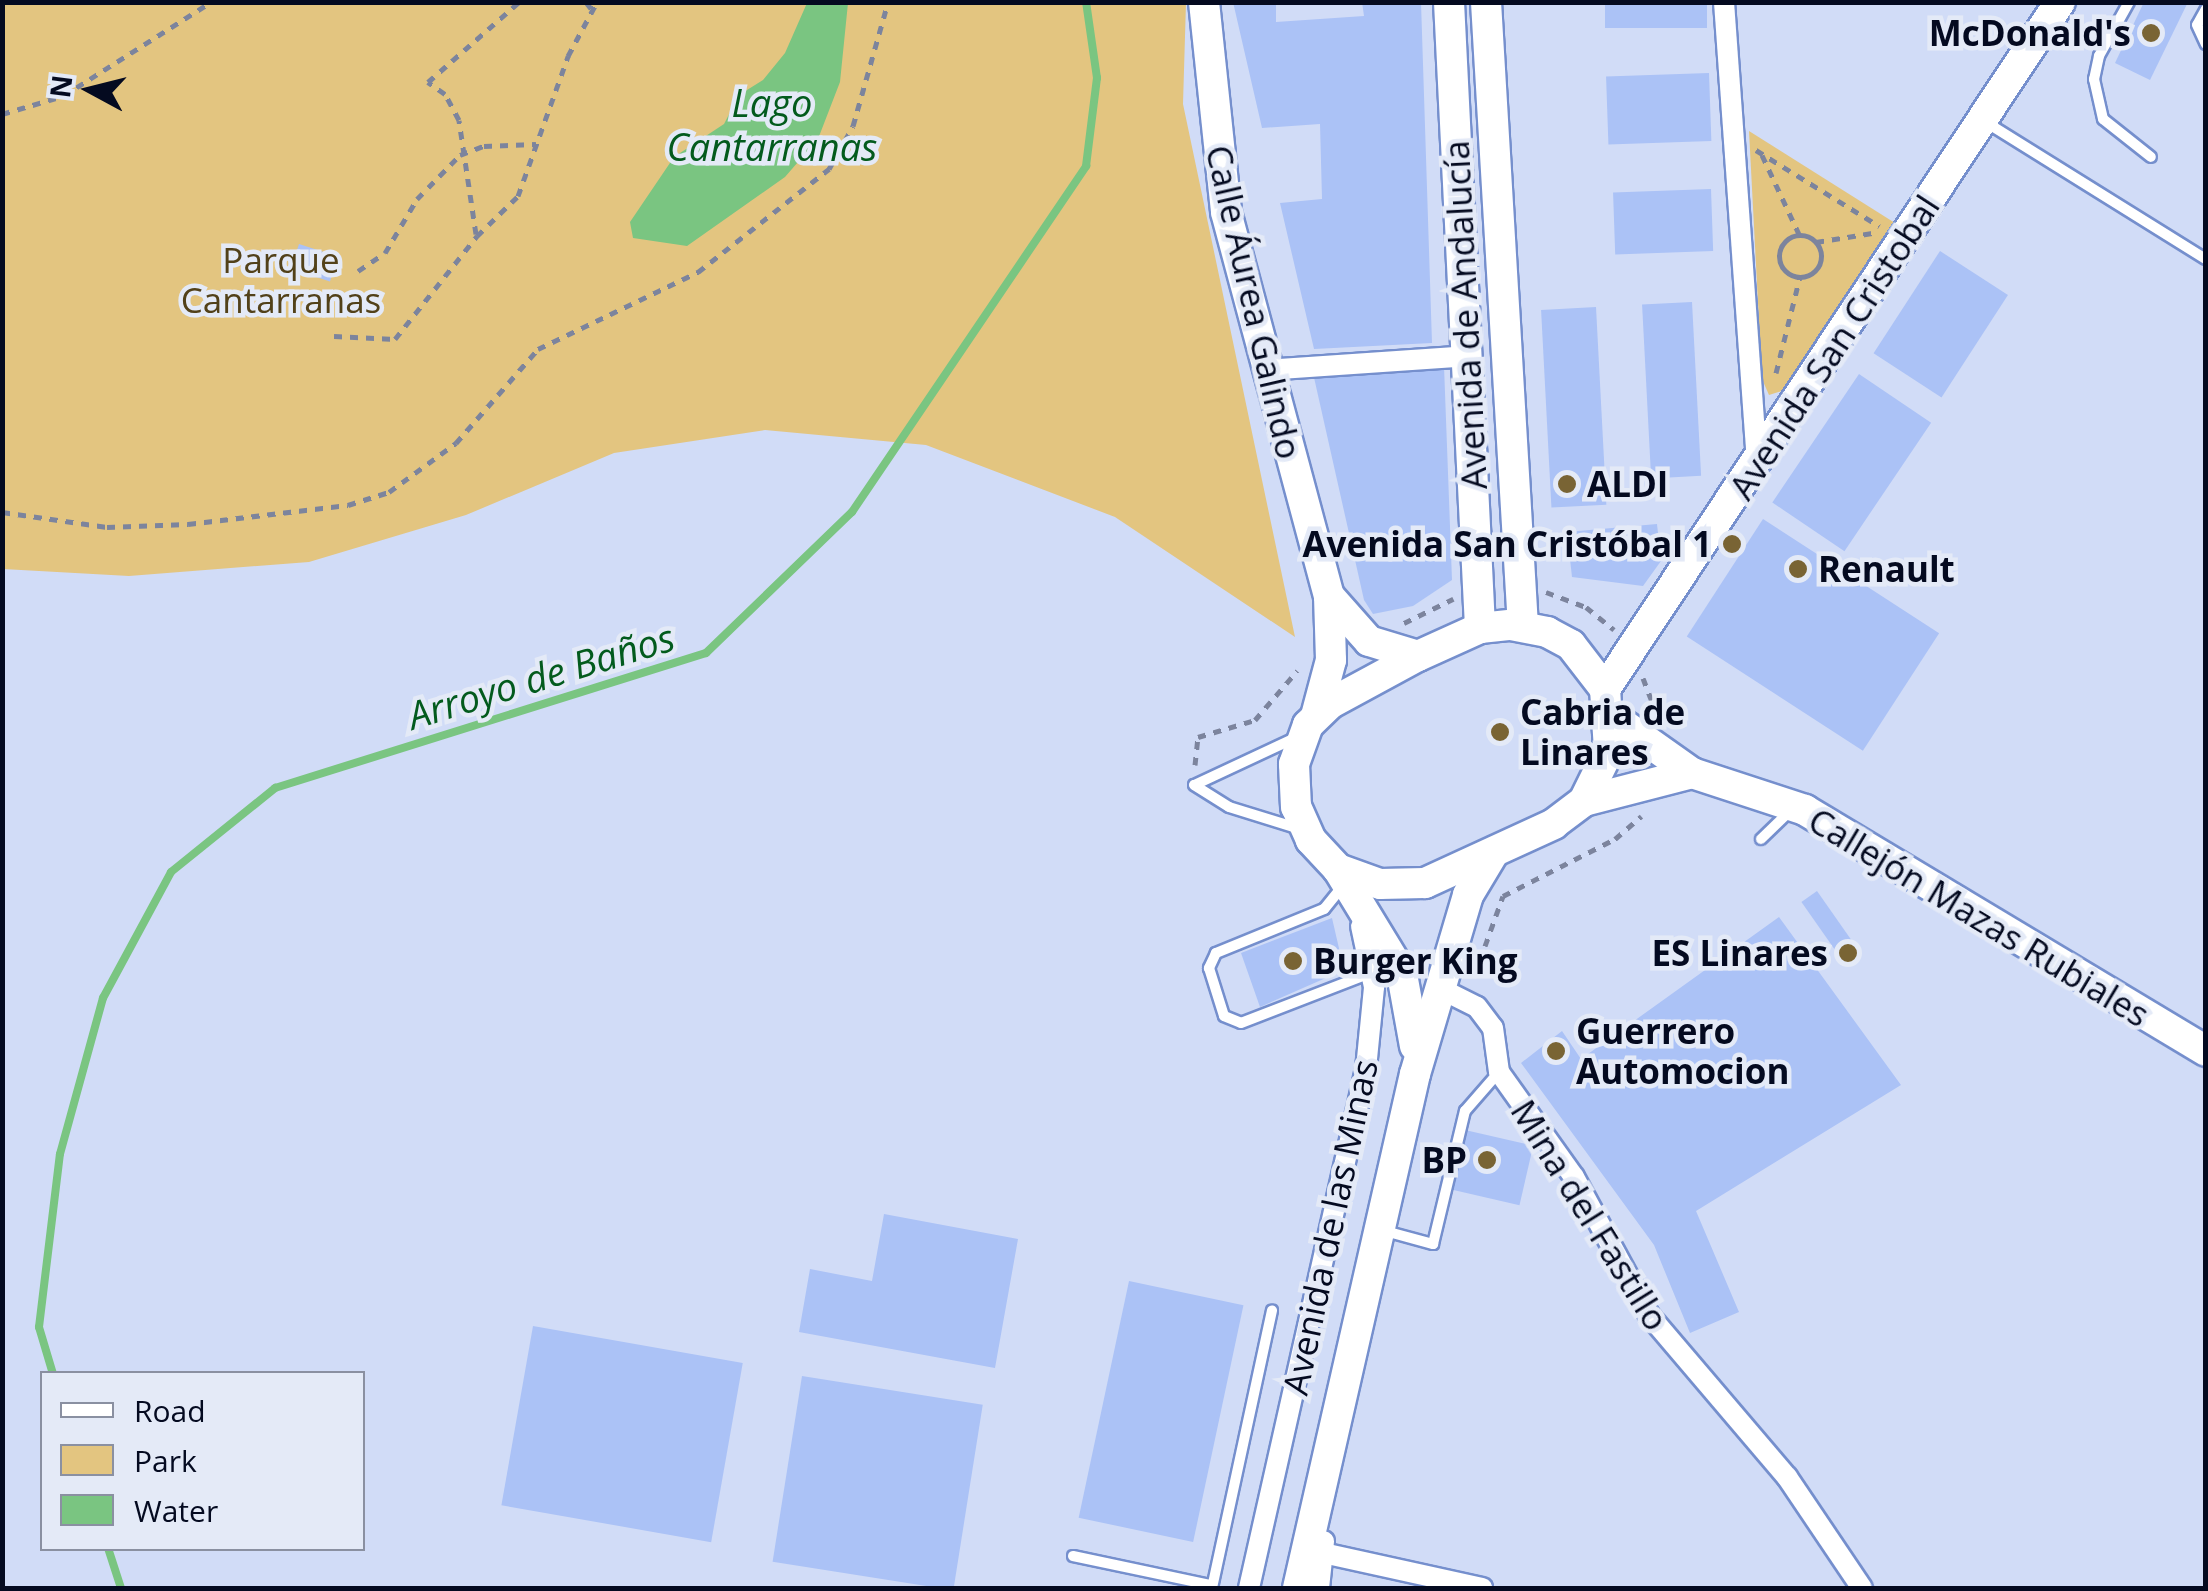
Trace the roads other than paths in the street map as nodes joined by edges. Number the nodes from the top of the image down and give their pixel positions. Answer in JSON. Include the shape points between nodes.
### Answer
{"nodes":[{"id":1,"x":1204,"y":2,"type":"edge"},
{"id":2,"x":1450,"y":2,"type":"edge"},
{"id":3,"x":1486,"y":2,"type":"edge"},
{"id":4,"x":1724,"y":2,"type":"edge"},
{"id":5,"x":2129,"y":2,"type":"edge"},
{"id":6,"x":2057,"y":3,"type":"edge"},
{"id":7,"x":2206,"y":9,"type":"edge"},
{"id":8,"x":2206,"y":44,"type":"edge"},
{"id":9,"x":1983,"y":120,"type":"junction"},
{"id":10,"x":2151,"y":157,"type":"dead end"},
{"id":11,"x":2206,"y":259,"type":"edge"},
{"id":12,"x":1468,"y":356,"type":"junction"},
{"id":13,"x":1264,"y":370,"type":"junction"},
{"id":14,"x":1758,"y":464,"type":"junction"},
{"id":15,"x":1330,"y":596,"type":"junction"},
{"id":16,"x":1523,"y":626,"type":"junction"},
{"id":17,"x":1480,"y":628,"type":"junction"},
{"id":18,"x":1418,"y":656,"type":"junction"},
{"id":19,"x":1608,"y":702,"type":"junction"},
{"id":20,"x":1308,"y":726,"type":"junction"},
{"id":21,"x":1692,"y":774,"type":"junction"},
{"id":22,"x":1584,"y":801,"type":"junction"},
{"id":23,"x":1794,"y":807,"type":"junction"},
{"id":24,"x":1305,"y":830,"type":"junction"},
{"id":25,"x":1761,"y":839,"type":"dead end"},
{"id":26,"x":1494,"y":853,"type":"junction"},
{"id":27,"x":1340,"y":878,"type":"junction"},
{"id":28,"x":1373,"y":972,"type":"junction"},
{"id":29,"x":1438,"y":988,"type":"junction"},
{"id":30,"x":2206,"y":1052,"type":"edge"},
{"id":31,"x":1499,"y":1072,"type":"junction"},
{"id":32,"x":1415,"y":1074,"type":"junction"},
{"id":33,"x":1380,"y":1230,"type":"junction"},
{"id":34,"x":1272,"y":1310,"type":"dead end"},
{"id":35,"x":1326,"y":1466,"type":"junction"},
{"id":36,"x":1324,"y":1553,"type":"junction"},
{"id":37,"x":1072,"y":1556,"type":"dead end"},
{"id":38,"x":1212,"y":1587,"type":"edge"},
{"id":39,"x":1249,"y":1588,"type":"edge"},
{"id":40,"x":1298,"y":1588,"type":"edge"},
{"id":41,"x":1319,"y":1588,"type":"edge"},
{"id":42,"x":1482,"y":1588,"type":"edge"},
{"id":43,"x":1862,"y":1588,"type":"edge"}],
"edges":[{"from":1,"to":13,"type":"main road","name":"Calle Áurea Galindo","via":[[1226,212]]},
{"from":2,"to":12,"type":"main road","name":"Avenida de Andalucía"},
{"from":3,"to":16,"type":"main road","name":"Avenida de Andalucía"},
{"from":4,"to":14,"type":"street"},
{"from":5,"to":10,"type":"lane","via":[[2099,56],[2097,101],[2118,135]]},
{"from":6,"to":9,"type":"main road","name":"Avenida San Cristobal"},
{"from":7,"to":8,"type":"lane","via":[[2197,25]]},
{"from":9,"to":11,"type":"lane"},
{"from":9,"to":14,"type":"main road","name":"Avenida San Cristobal"},
{"from":12,"to":13,"type":"street"},
{"from":12,"to":17,"type":"main road","name":"Avenida de Andalucía"},
{"from":13,"to":15,"type":"main road","name":"Calle Áurea Galindo"},
{"from":14,"to":19,"type":"main road","name":"Avenida San Cristobal"},
{"from":15,"to":18,"type":"main road","via":[[1370,641]]},
{"from":15,"to":20,"type":"main road","via":[[1332,660]]},
{"from":16,"to":17,"type":"main road"},
{"from":16,"to":19,"type":"main road","via":[[1548,632],[1581,653]]},
{"from":17,"to":18,"type":"main road"},
{"from":18,"to":20,"type":"main road"},
{"from":19,"to":21,"type":"main road"},
{"from":19,"to":22,"type":"main road","via":[[1606,762]]},
{"from":20,"to":24,"type":"main road","via":[[1294,792]]},
{"from":20,"to":24,"type":"lane","via":[[1194,786],[1229,807]]},
{"from":21,"to":22,"type":"main road"},
{"from":21,"to":23,"type":"main road","name":"Callejón Mazas Rubiales"},
{"from":22,"to":26,"type":"main road"},
{"from":23,"to":25,"type":"lane"},
{"from":23,"to":30,"type":"main road","name":"Callejón Mazas Rubiales"},
{"from":24,"to":27,"type":"main road"},
{"from":26,"to":27,"type":"main road","via":[[1414,885]]},
{"from":26,"to":29,"type":"main road","via":[[1468,894]]},
{"from":27,"to":28,"type":"street","name":"Avenida de las Minas"},
{"from":27,"to":28,"type":"lane","via":[[1324,909],[1216,954],[1209,968],[1224,1016],[1240,1022]]},
{"from":27,"to":32,"type":"main road","via":[[1406,984]]},
{"from":28,"to":39,"type":"street","name":"Avenida de las Minas","via":[[1366,1070]]},
{"from":29,"to":31,"type":"street","name":"Mina del Fastillo","via":[[1477,1006],[1493,1028]]},
{"from":29,"to":32,"type":"main road"},
{"from":31,"to":33,"type":"lane","via":[[1465,1111],[1433,1244]]},
{"from":31,"to":43,"type":"street","name":"Mina del Fastillo","via":[[1574,1177],[1648,1315],[1787,1477]]},
{"from":32,"to":33,"type":"main road"},
{"from":33,"to":35,"type":"main road"},
{"from":34,"to":38,"type":"lane"},
{"from":35,"to":36,"type":"street"},
{"from":35,"to":40,"type":"main road"},
{"from":36,"to":41,"type":"street"},
{"from":36,"to":42,"type":"street"},
{"from":37,"to":38,"type":"lane"}]}
